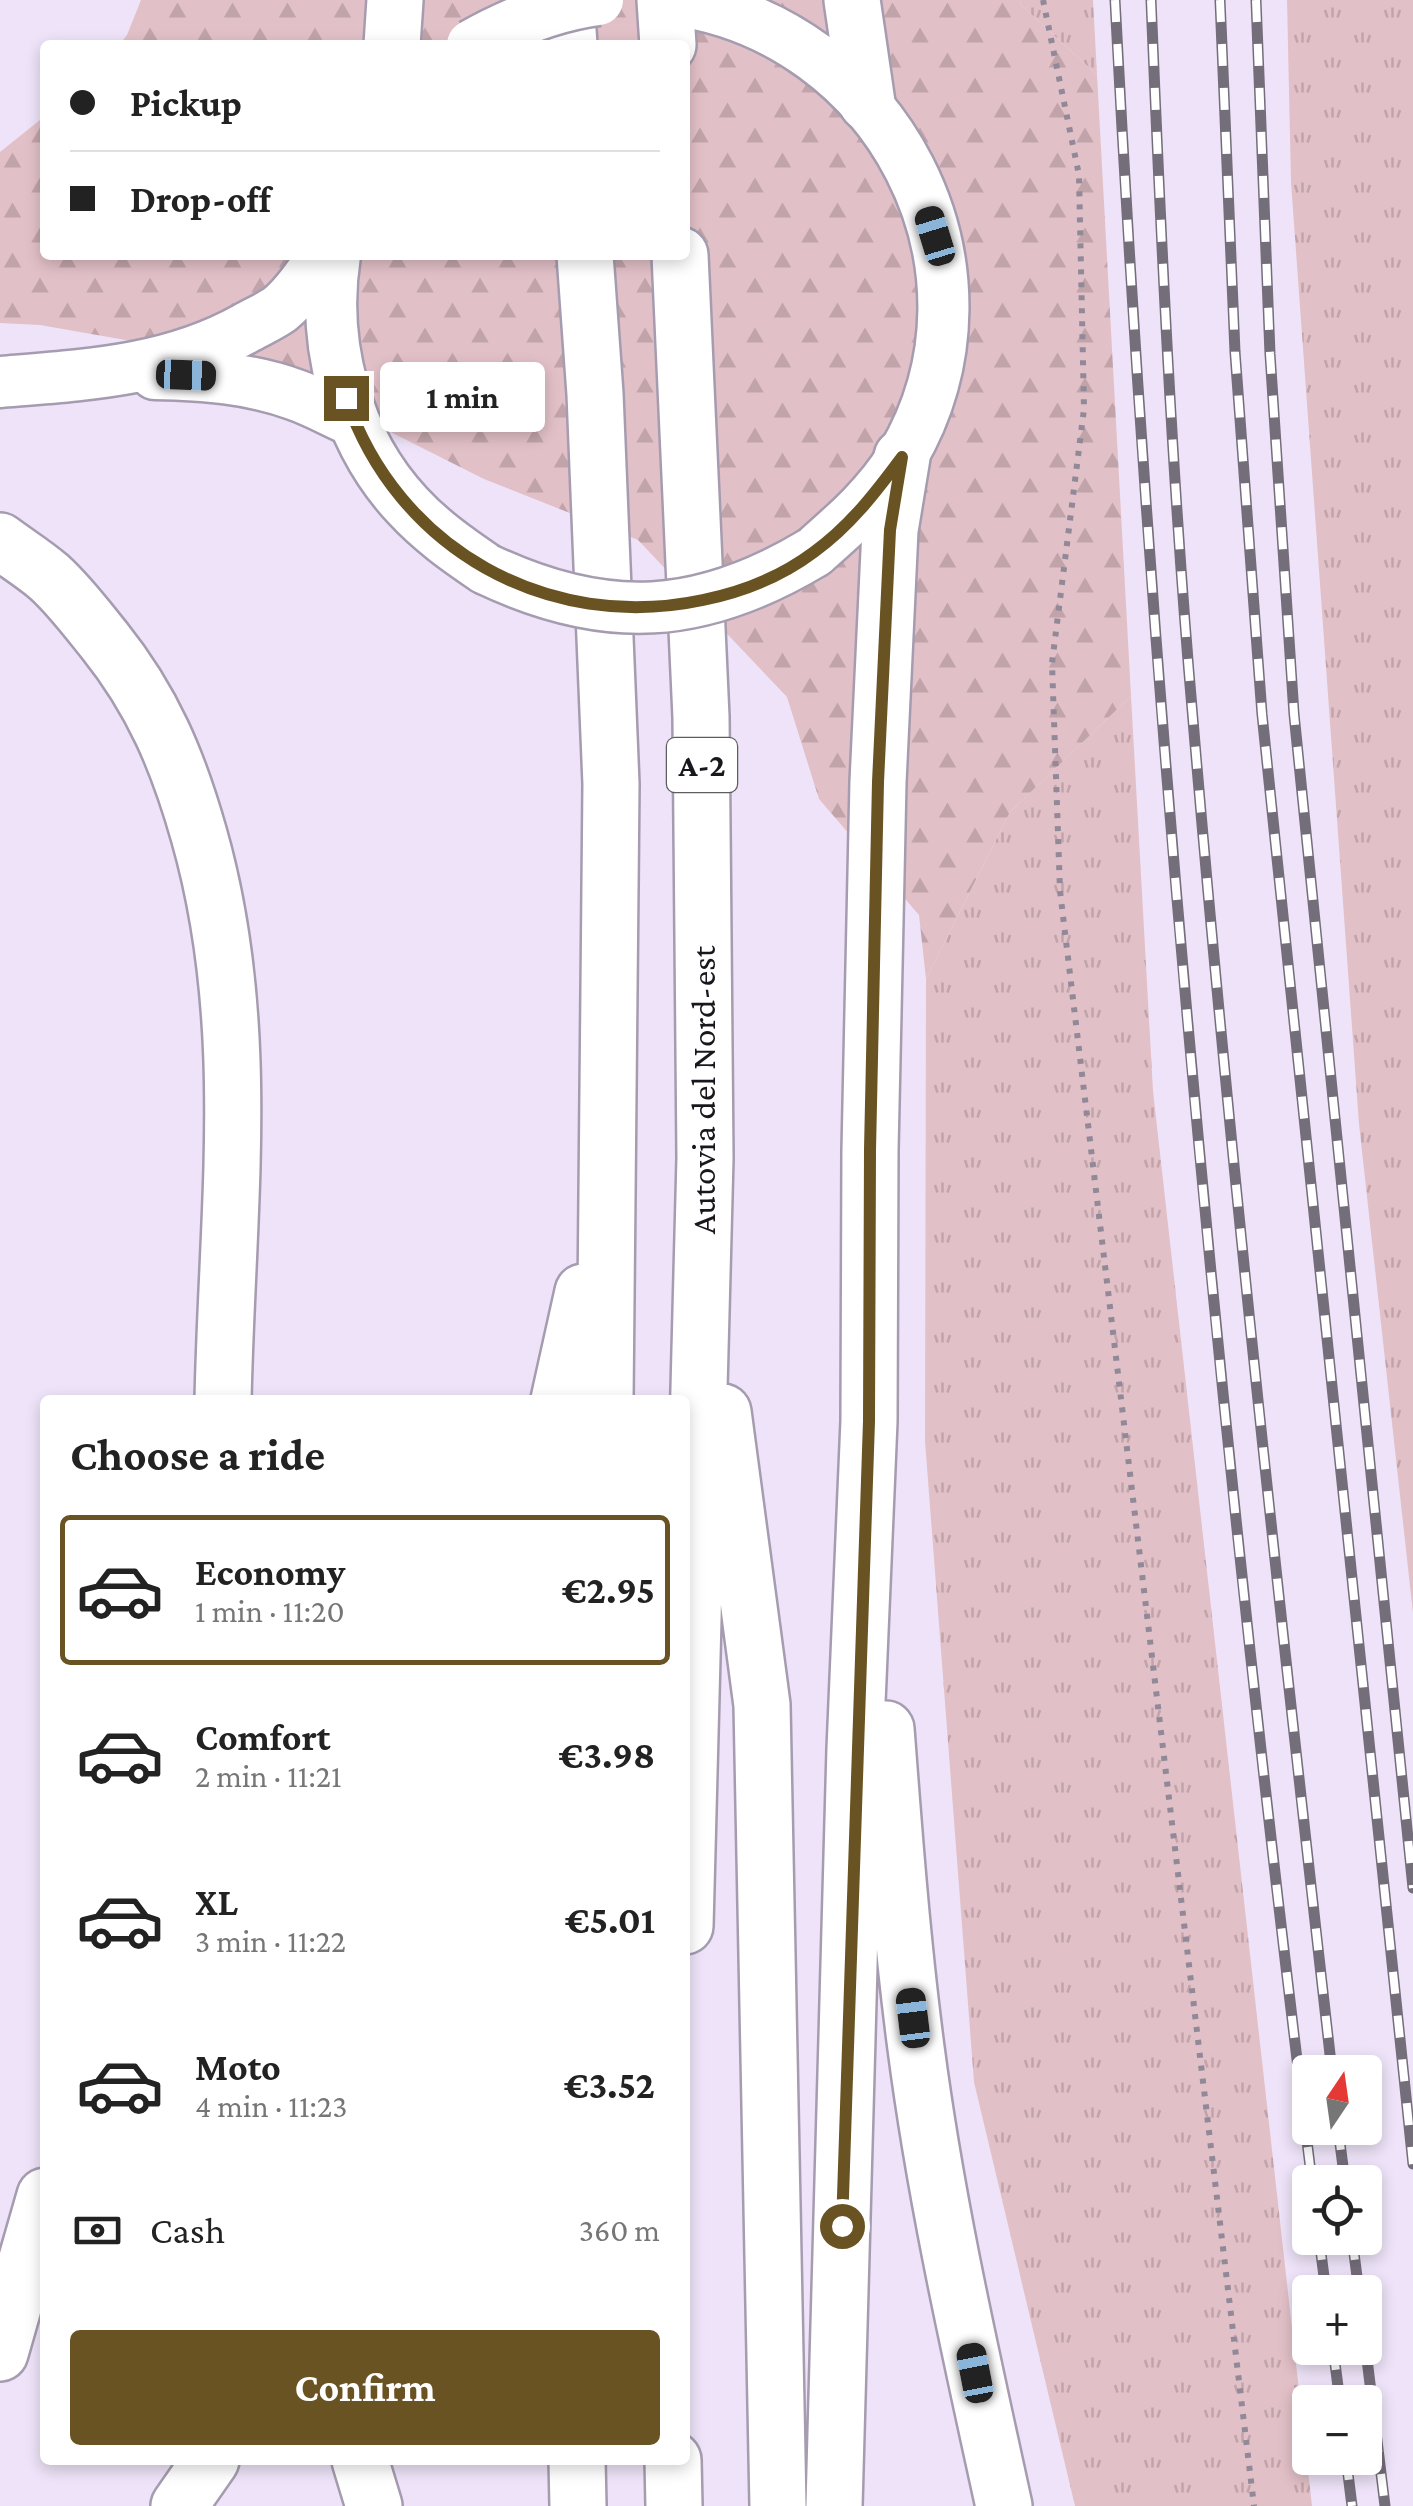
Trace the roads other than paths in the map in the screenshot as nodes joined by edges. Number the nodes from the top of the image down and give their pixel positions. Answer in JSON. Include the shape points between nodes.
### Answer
{"nodes":[{"id":1,"x":394,"y":0,"type":"edge"},
{"id":2,"x":566,"y":0,"type":"edge"},
{"id":3,"x":598,"y":0,"type":"edge"},
{"id":4,"x":665,"y":0,"type":"edge"},
{"id":5,"x":673,"y":0,"type":"edge"},
{"id":6,"x":852,"y":0,"type":"edge"},
{"id":7,"x":392,"y":40,"type":"edge"},
{"id":8,"x":481,"y":40,"type":"edge"},
{"id":9,"x":569,"y":40,"type":"edge"},
{"id":10,"x":668,"y":40,"type":"edge"},
{"id":11,"x":866,"y":103,"type":"junction"},
{"id":12,"x":320,"y":260,"type":"edge"},
{"id":13,"x":333,"y":260,"type":"edge"},
{"id":14,"x":585,"y":260,"type":"edge"},
{"id":15,"x":680,"y":260,"type":"edge"},
{"id":16,"x":110,"y":373,"type":"junction"},
{"id":17,"x":0,"y":382,"type":"edge"},
{"id":18,"x":354,"y":421,"type":"junction"},
{"id":19,"x":902,"y":457,"type":"junction"},
{"id":20,"x":0,"y":541,"type":"edge"},
{"id":21,"x":610,"y":1172,"type":"junction"},
{"id":22,"x":702,"y":1275,"type":"junction"},
{"id":23,"x":226,"y":1286,"type":"junction"},
{"id":24,"x":202,"y":1395,"type":"edge"},
{"id":25,"x":223,"y":1395,"type":"edge"},
{"id":26,"x":560,"y":1395,"type":"edge"},
{"id":27,"x":605,"y":1395,"type":"edge"},
{"id":28,"x":866,"y":1496,"type":"junction"},
{"id":29,"x":690,"y":1735,"type":"edge"},
{"id":30,"x":40,"y":2213,"type":"edge"},
{"id":31,"x":0,"y":2353,"type":"edge"},
{"id":32,"x":207,"y":2465,"type":"edge"},
{"id":33,"x":362,"y":2465,"type":"edge"},
{"id":34,"x":577,"y":2465,"type":"edge"},
{"id":35,"x":673,"y":2465,"type":"edge"},
{"id":36,"x":178,"y":2506,"type":"edge"},
{"id":37,"x":374,"y":2506,"type":"edge"},
{"id":38,"x":578,"y":2506,"type":"edge"},
{"id":39,"x":674,"y":2506,"type":"edge"},
{"id":40,"x":778,"y":2506,"type":"edge"},
{"id":41,"x":834,"y":2506,"type":"edge"},
{"id":42,"x":1004,"y":2506,"type":"edge"}],
"edges":[{"from":1,"to":7,"type":"highway"},
{"from":2,"to":9,"type":"highway"},
{"from":3,"to":8,"type":"main road","bridge":true,"via":[[554,8]]},
{"from":4,"to":10,"type":"highway"},
{"from":5,"to":11,"type":"main road","via":[[776,31],[836,72]]},
{"from":6,"to":11,"type":"highway"},
{"from":11,"to":19,"type":"main road","via":[[898,144],[922,192],[943,285],[927,401]]},
{"from":12,"to":16,"type":"main road","via":[[280,309],[232,336]]},
{"from":13,"to":18,"type":"main road","via":[[332,336]]},
{"from":14,"to":21,"type":"highway","via":[[611,784]]},
{"from":15,"to":22,"type":"highway","name":"Autovia del Nord-est","number":"A-2","via":[[701,718]]},
{"from":16,"to":17,"type":"main road"},
{"from":16,"to":18,"type":"main road","via":[[254,382]]},
{"from":18,"to":19,"type":"main road","bridge":true,"via":[[406,505],[486,569],[574,602],[634,609],[726,595],[771,578],[814,552],[864,507]]},
{"from":19,"to":28,"type":"highway","via":[[890,530],[878,782]]},
{"from":20,"to":23,"type":"highway","via":[[50,578],[128,671],[162,728],[186,790],[230,987],[234,1138]]},
{"from":21,"to":26,"type":"highway"},
{"from":21,"to":27,"type":"highway"},
{"from":22,"to":29,"type":"highway","name":"Autovia del Nord-est","number":"A-2"},
{"from":22,"to":40,"type":"highway","via":[[762,1705]]},
{"from":23,"to":24,"type":"highway"},
{"from":23,"to":25,"type":"highway"},
{"from":28,"to":41,"type":"highway"},
{"from":28,"to":42,"type":"highway","via":[[916,2050]]},
{"from":30,"to":31,"type":"highway"},
{"from":32,"to":36,"type":"highway"},
{"from":33,"to":37,"type":"highway"},
{"from":34,"to":38,"type":"highway"},
{"from":35,"to":39,"type":"highway"}]}
